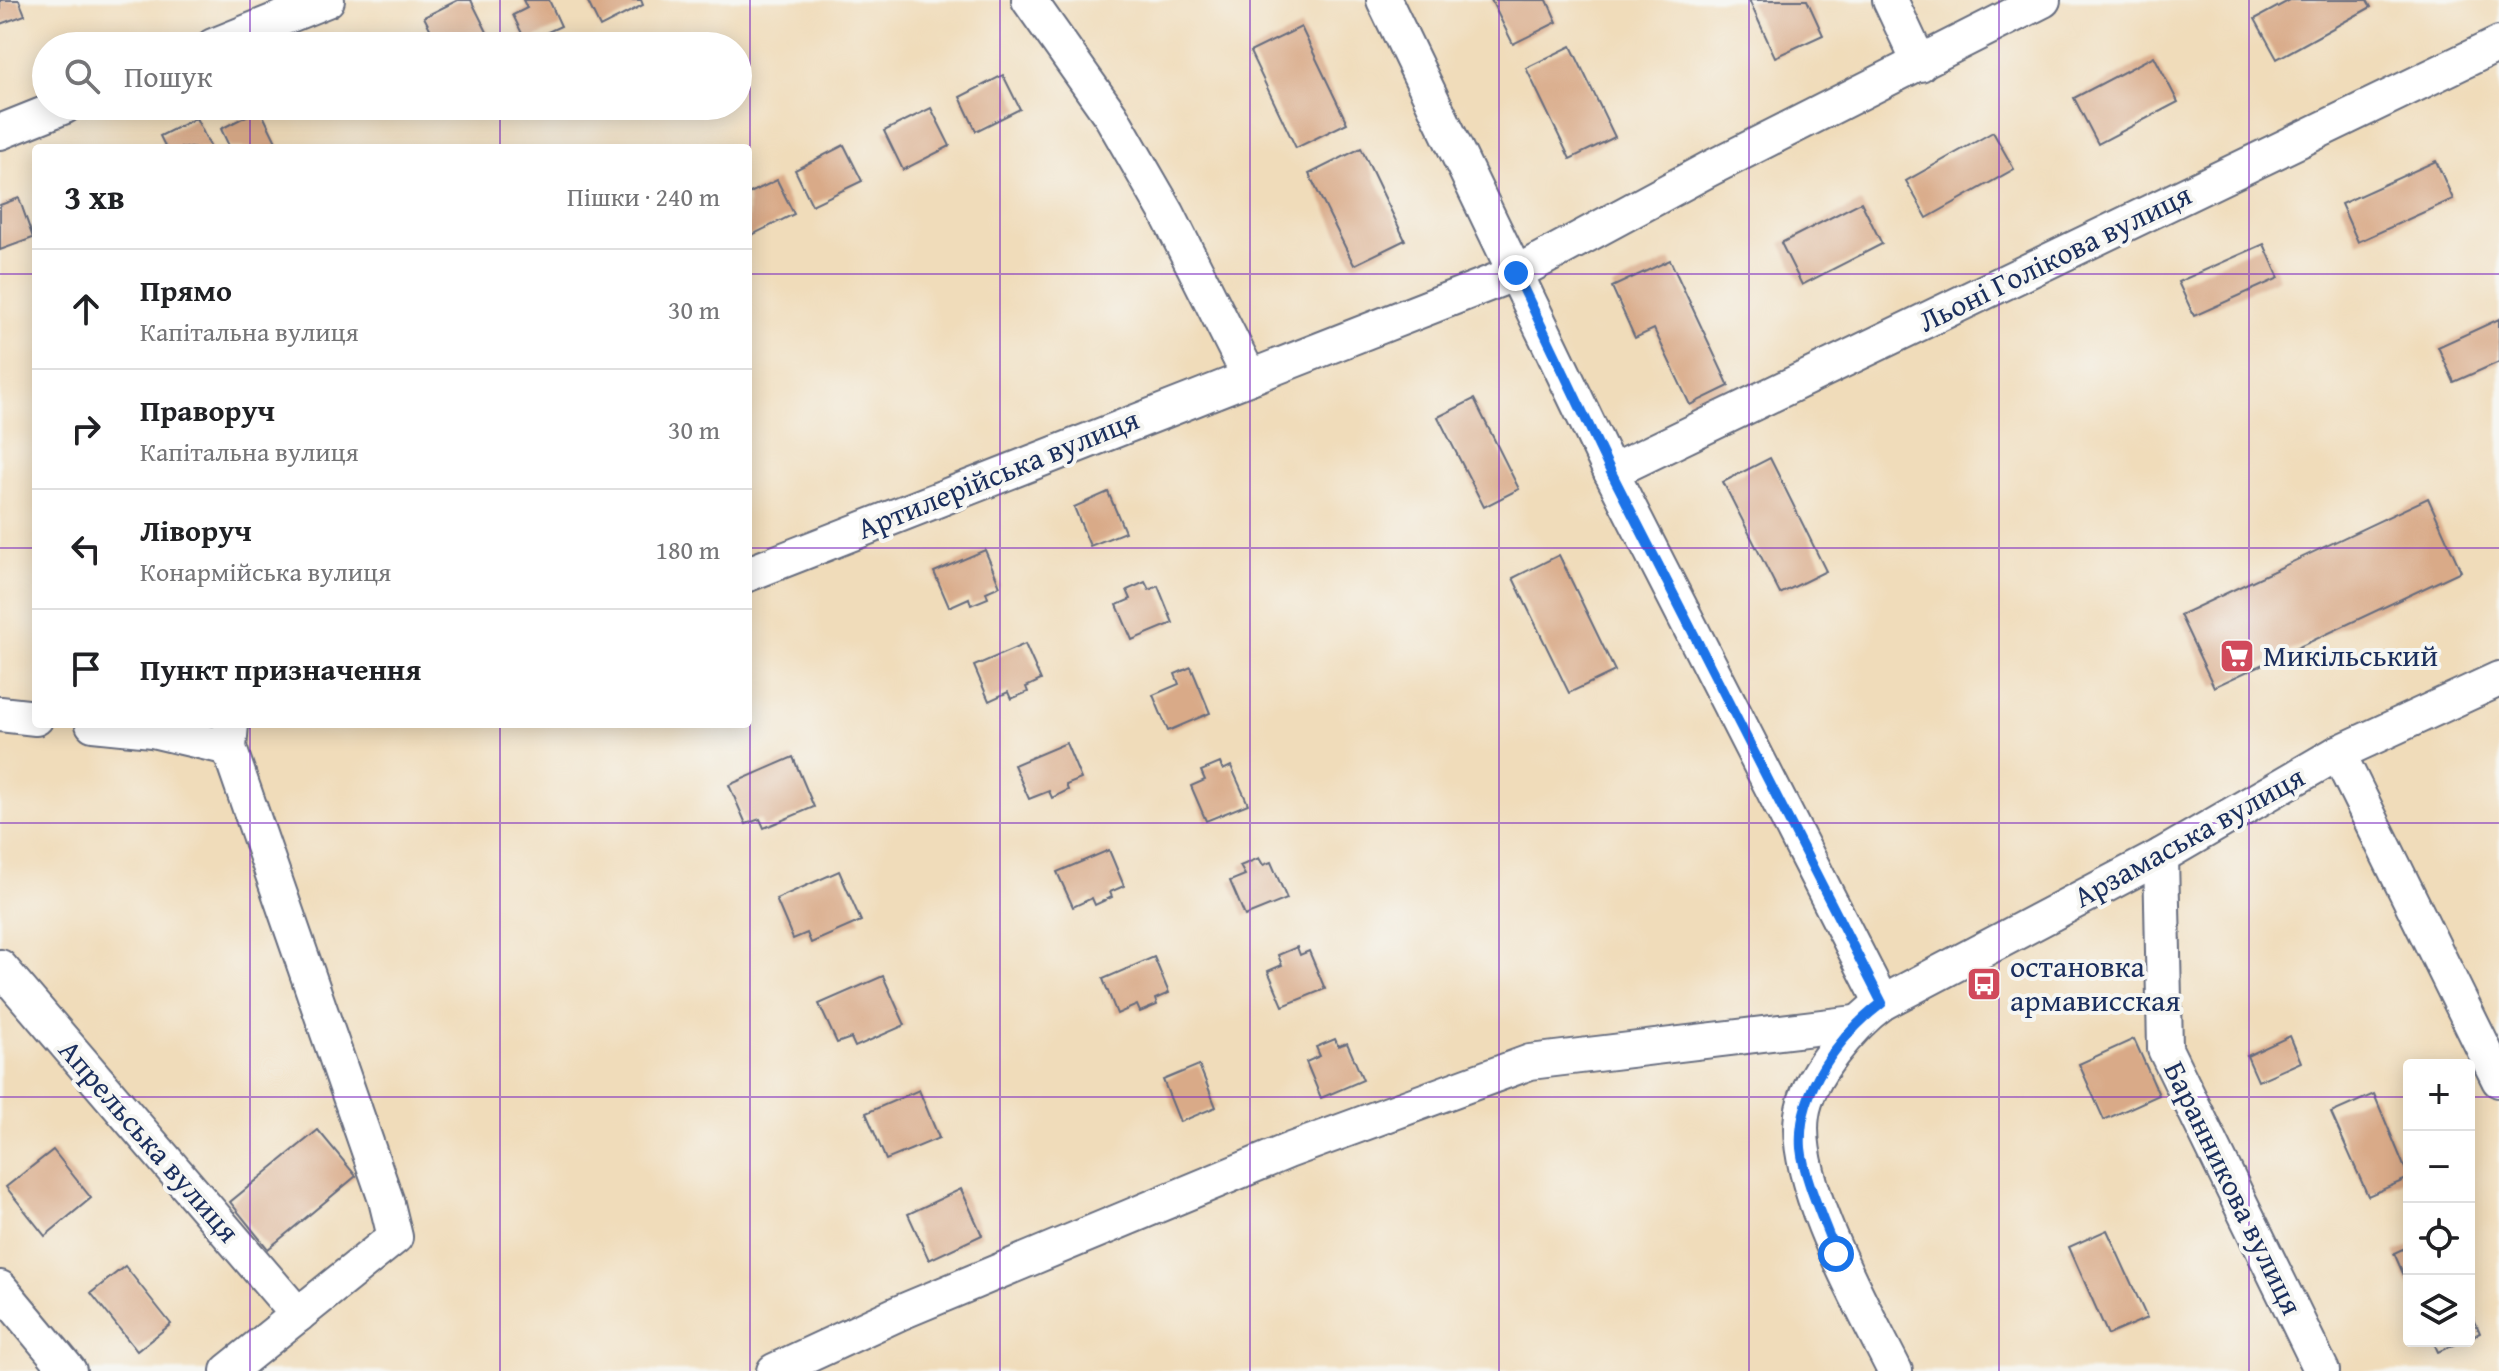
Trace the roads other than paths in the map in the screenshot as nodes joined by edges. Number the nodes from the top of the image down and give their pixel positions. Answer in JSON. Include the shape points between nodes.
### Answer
{"nodes":[{"id":1,"x":327,"y":0,"type":"edge"},
{"id":2,"x":1029,"y":0,"type":"edge"},
{"id":3,"x":1384,"y":0,"type":"edge"},
{"id":4,"x":1890,"y":0,"type":"edge"},
{"id":5,"x":2043,"y":0,"type":"edge"},
{"id":6,"x":248,"y":32,"type":"edge"},
{"id":7,"x":2499,"y":44,"type":"edge"},
{"id":8,"x":1920,"y":64,"type":"junction"},
{"id":9,"x":45,"y":120,"type":"edge"},
{"id":10,"x":25,"y":134,"type":"edge"},
{"id":11,"x":1516,"y":273,"type":"junction"},
{"id":12,"x":1249,"y":376,"type":"junction"},
{"id":13,"x":1611,"y":472,"type":"junction"},
{"id":14,"x":752,"y":572,"type":"edge"},
{"id":15,"x":2499,"y":679,"type":"edge"},
{"id":16,"x":0,"y":714,"type":"edge"},
{"id":17,"x":32,"y":718,"type":"edge"},
{"id":18,"x":132,"y":728,"type":"edge"},
{"id":19,"x":230,"y":736,"type":"edge"},
{"id":20,"x":2338,"y":753,"type":"junction"},
{"id":21,"x":2161,"y":856,"type":"junction"},
{"id":22,"x":0,"y":967,"type":"edge"},
{"id":23,"x":1882,"y":1003,"type":"junction"},
{"id":24,"x":1855,"y":1023,"type":"junction"},
{"id":25,"x":2499,"y":1080,"type":"edge"},
{"id":26,"x":0,"y":1288,"type":"edge"},
{"id":27,"x":298,"y":1315,"type":"junction"},
{"id":28,"x":69,"y":1371,"type":"edge"},
{"id":29,"x":228,"y":1371,"type":"edge"},
{"id":30,"x":774,"y":1371,"type":"edge"},
{"id":31,"x":1895,"y":1371,"type":"edge"},
{"id":32,"x":2322,"y":1371,"type":"edge"}],
"edges":[{"from":1,"to":6,"type":"street"},
{"from":2,"to":12,"type":"street","via":[[1111,116]]},
{"from":3,"to":11,"type":"street"},
{"from":4,"to":8,"type":"street"},
{"from":5,"to":8,"type":"street","name":"Артилерійська вулиця"},
{"from":7,"to":13,"type":"street","name":"Льоні Голікова вулиця"},
{"from":8,"to":11,"type":"street","name":"Артилерійська вулиця"},
{"from":9,"to":10,"type":"street"},
{"from":11,"to":12,"type":"street","name":"Артилерійська вулиця"},
{"from":11,"to":13,"type":"street"},
{"from":12,"to":14,"type":"street","name":"Артилерійська вулиця"},
{"from":13,"to":23,"type":"street"},
{"from":15,"to":20,"type":"street","name":"Арзамаська вулиця"},
{"from":16,"to":17,"type":"street"},
{"from":18,"to":19,"type":"street"},
{"from":19,"to":27,"type":"street","via":[[395,1237]]},
{"from":20,"to":21,"type":"street","name":"Арзамаська вулиця"},
{"from":20,"to":25,"type":"street"},
{"from":21,"to":23,"type":"street","name":"Арзамаська вулиця"},
{"from":21,"to":32,"type":"street","name":"Баранникова вулиця","via":[[2165,1049]]},
{"from":22,"to":27,"type":"street","name":"Апрельська вулиця"},
{"from":23,"to":24,"type":"street","name":"Арзамаська вулиця"},
{"from":24,"to":30,"type":"street","via":[[1530,1062],[1288,1151],[899,1313]]},
{"from":24,"to":31,"type":"street","via":[[1817,1079],[1802,1113],[1801,1151],[1836,1254]]},
{"from":26,"to":28,"type":"street"},
{"from":27,"to":29,"type":"street"}]}
